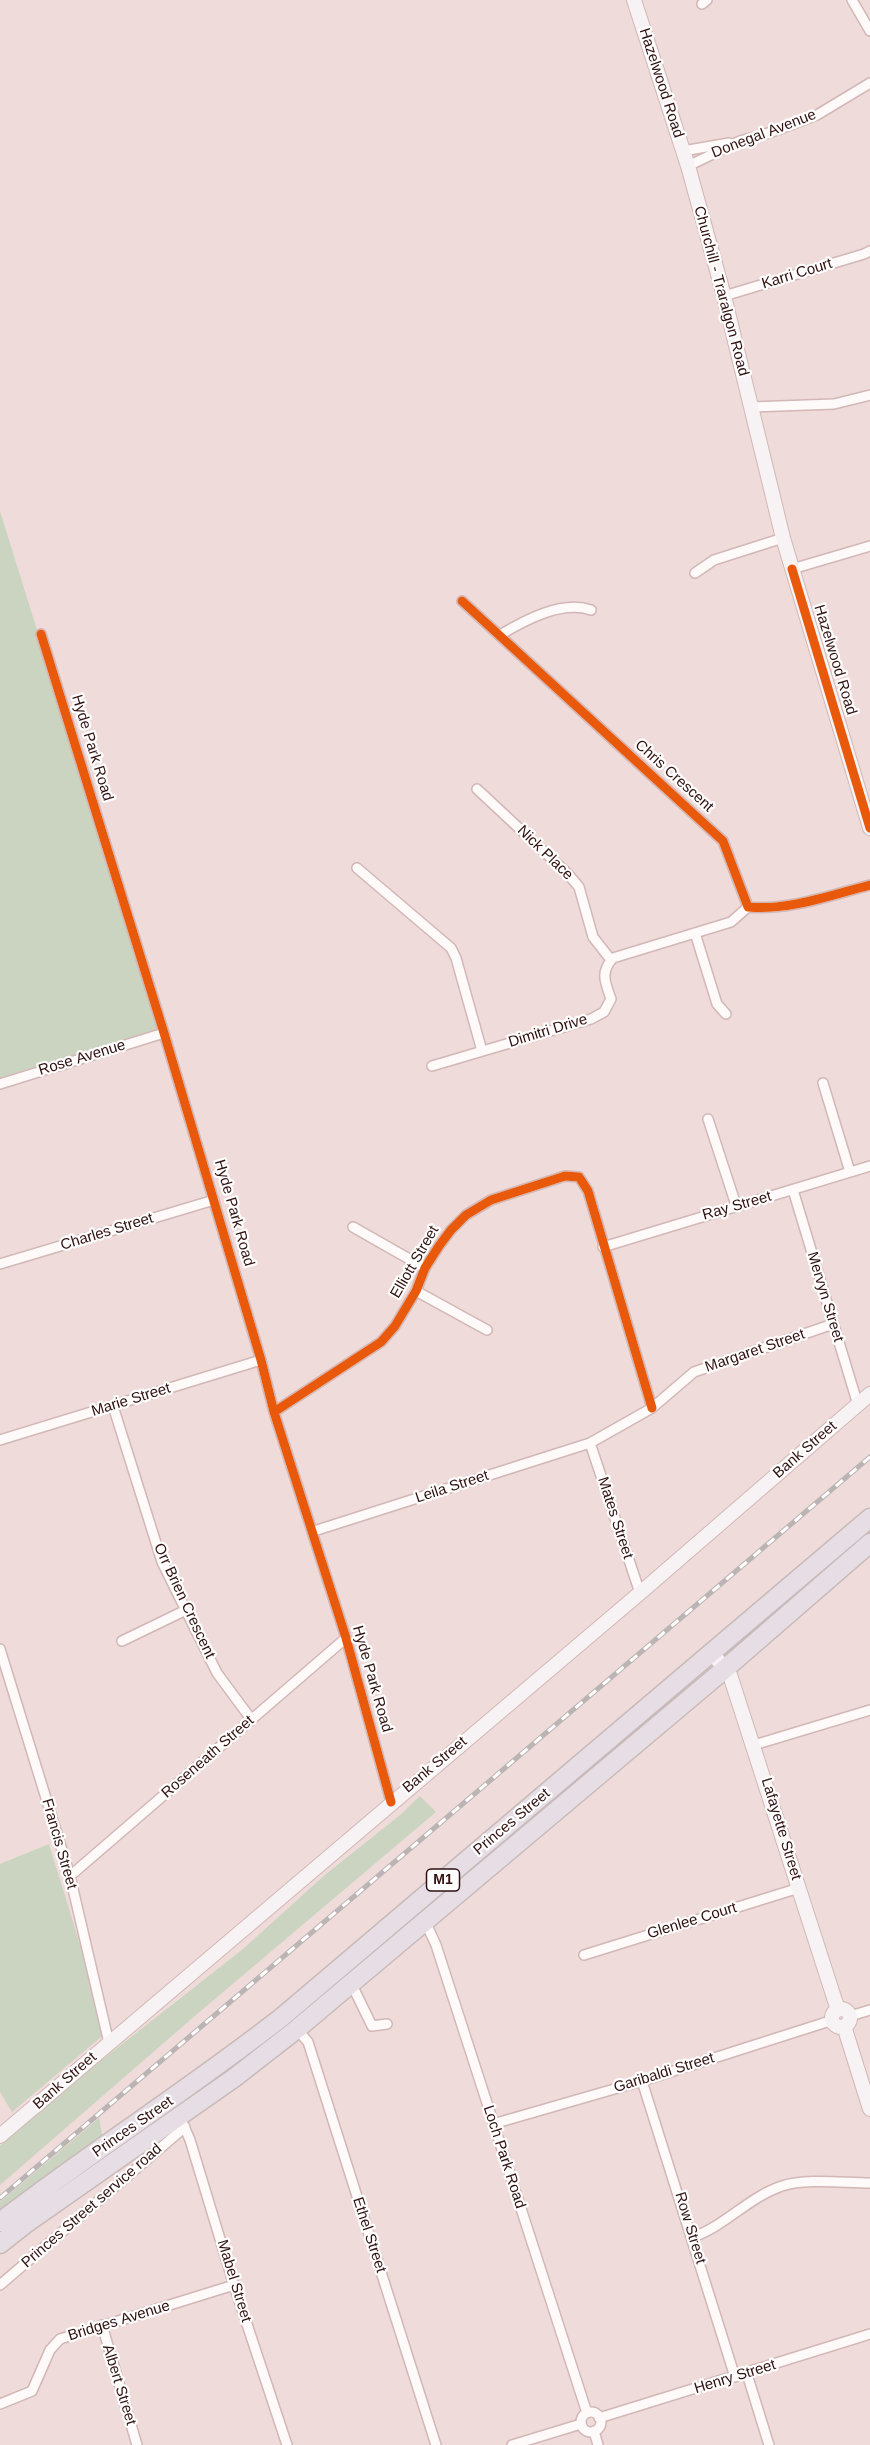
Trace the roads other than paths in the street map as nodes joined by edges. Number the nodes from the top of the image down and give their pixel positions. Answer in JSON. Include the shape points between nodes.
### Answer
{"nodes":[{"id":1,"x":634,"y":0,"type":"edge"},
{"id":2,"x":852,"y":0,"type":"edge"},
{"id":3,"x":870,"y":31,"type":"edge"},
{"id":4,"x":870,"y":82,"type":"edge"},
{"id":5,"x":740,"y":141,"type":"junction"},
{"id":6,"x":683,"y":151,"type":"junction"},
{"id":7,"x":688,"y":166,"type":"junction"},
{"id":8,"x":870,"y":251,"type":"edge"},
{"id":9,"x":724,"y":296,"type":"junction"},
{"id":10,"x":870,"y":395,"type":"edge"},
{"id":11,"x":753,"y":412,"type":"junction"},
{"id":12,"x":783,"y":538,"type":"junction"},
{"id":13,"x":870,"y":546,"type":"edge"},
{"id":14,"x":792,"y":569,"type":"junction"},
{"id":15,"x":695,"y":573,"type":"dead end"},
{"id":16,"x":462,"y":601,"type":"dead end"},
{"id":17,"x":591,"y":610,"type":"dead end"},
{"id":18,"x":41,"y":634,"type":"dead end"},
{"id":19,"x":500,"y":635,"type":"junction"},
{"id":20,"x":477,"y":789,"type":"dead end"},
{"id":21,"x":870,"y":828,"type":"edge"},
{"id":22,"x":357,"y":868,"type":"dead end"},
{"id":23,"x":870,"y":885,"type":"edge"},
{"id":24,"x":748,"y":907,"type":"junction"},
{"id":25,"x":695,"y":933,"type":"junction"},
{"id":26,"x":611,"y":960,"type":"junction"},
{"id":27,"x":726,"y":1014,"type":"dead end"},
{"id":28,"x":164,"y":1033,"type":"junction"},
{"id":29,"x":482,"y":1051,"type":"junction"},
{"id":30,"x":432,"y":1066,"type":"dead end"},
{"id":31,"x":823,"y":1083,"type":"dead end"},
{"id":32,"x":0,"y":1084,"type":"edge"},
{"id":33,"x":708,"y":1119,"type":"dead end"},
{"id":34,"x":870,"y":1166,"type":"edge"},
{"id":35,"x":850,"y":1172,"type":"junction"},
{"id":36,"x":793,"y":1190,"type":"junction"},
{"id":37,"x":214,"y":1200,"type":"junction"},
{"id":38,"x":736,"y":1205,"type":"junction"},
{"id":39,"x":353,"y":1227,"type":"dead end"},
{"id":40,"x":603,"y":1247,"type":"junction"},
{"id":41,"x":0,"y":1264,"type":"edge"},
{"id":42,"x":425,"y":1268,"type":"junction"},
{"id":43,"x":416,"y":1291,"type":"junction"},
{"id":44,"x":833,"y":1324,"type":"junction"},
{"id":45,"x":487,"y":1330,"type":"dead end"},
{"id":46,"x":261,"y":1360,"type":"junction"},
{"id":47,"x":870,"y":1395,"type":"edge"},
{"id":48,"x":858,"y":1405,"type":"junction"},
{"id":49,"x":113,"y":1406,"type":"junction"},
{"id":50,"x":652,"y":1408,"type":"junction"},
{"id":51,"x":274,"y":1412,"type":"junction"},
{"id":52,"x":0,"y":1440,"type":"edge"},
{"id":53,"x":590,"y":1443,"type":"junction"},
{"id":54,"x":870,"y":1518,"type":"edge"},
{"id":55,"x":314,"y":1531,"type":"junction"},
{"id":56,"x":870,"y":1543,"type":"edge"},
{"id":57,"x":640,"y":1593,"type":"junction"},
{"id":58,"x":186,"y":1610,"type":"junction"},
{"id":59,"x":346,"y":1638,"type":"junction"},
{"id":60,"x":122,"y":1641,"type":"dead end"},
{"id":61,"x":0,"y":1649,"type":"edge"},
{"id":62,"x":712,"y":1653,"type":"junction"},
{"id":63,"x":726,"y":1668,"type":"junction"},
{"id":64,"x":870,"y":1710,"type":"edge"},
{"id":65,"x":252,"y":1719,"type":"junction"},
{"id":66,"x":754,"y":1745,"type":"junction"},
{"id":67,"x":391,"y":1802,"type":"junction"},
{"id":68,"x":70,"y":1876,"type":"junction"},
{"id":69,"x":799,"y":1888,"type":"junction"},
{"id":70,"x":413,"y":1906,"type":"junction"},
{"id":71,"x":426,"y":1921,"type":"junction"},
{"id":72,"x":584,"y":1955,"type":"dead end"},
{"id":73,"x":351,"y":1983,"type":"junction"},
{"id":74,"x":870,"y":2010,"type":"edge"},
{"id":75,"x":841,"y":2018,"type":"junction"},
{"id":76,"x":387,"y":2024,"type":"dead end"},
{"id":77,"x":297,"y":2029,"type":"junction"},
{"id":78,"x":109,"y":2043,"type":"junction"},
{"id":79,"x":642,"y":2081,"type":"junction"},
{"id":80,"x":870,"y":2109,"type":"edge"},
{"id":81,"x":178,"y":2115,"type":"junction"},
{"id":82,"x":493,"y":2124,"type":"junction"},
{"id":83,"x":0,"y":2136,"type":"edge"},
{"id":84,"x":870,"y":2183,"type":"edge"},
{"id":85,"x":0,"y":2222,"type":"edge"},
{"id":86,"x":693,"y":2237,"type":"junction"},
{"id":87,"x":0,"y":2244,"type":"edge"},
{"id":88,"x":0,"y":2285,"type":"edge"},
{"id":89,"x":234,"y":2285,"type":"junction"},
{"id":90,"x":102,"y":2325,"type":"junction"},
{"id":91,"x":870,"y":2334,"type":"edge"},
{"id":92,"x":747,"y":2373,"type":"junction"},
{"id":93,"x":735,"y":2377,"type":"junction"},
{"id":94,"x":0,"y":2404,"type":"edge"},
{"id":95,"x":587,"y":2413,"type":"junction"},
{"id":96,"x":599,"y":2418,"type":"junction"},
{"id":97,"x":581,"y":2424,"type":"junction"},
{"id":98,"x":594,"y":2431,"type":"junction"},
{"id":99,"x":137,"y":2445,"type":"edge"},
{"id":100,"x":287,"y":2445,"type":"edge"},
{"id":101,"x":436,"y":2445,"type":"edge"},
{"id":102,"x":512,"y":2445,"type":"edge"},
{"id":103,"x":598,"y":2445,"type":"edge"},
{"id":104,"x":769,"y":2445,"type":"edge"}],
"edges":[{"from":1,"to":6,"type":"main road","name":"Hazelwood Road"},
{"from":2,"to":3,"type":"street"},
{"from":4,"to":5,"type":"street","name":"Donegal Avenue","via":[[816,115]]},
{"from":5,"to":6,"type":"street"},
{"from":5,"to":7,"type":"street","name":"Donegal Avenue"},
{"from":6,"to":7,"type":"main road","name":"Hazelwood Road"},
{"from":7,"to":9,"type":"main road","name":"Churchill - Traralgon Road"},
{"from":8,"to":9,"type":"street","name":"Karri Court"},
{"from":9,"to":11,"type":"main road","name":"Churchill - Traralgon Road"},
{"from":10,"to":11,"type":"street","via":[[834,404]]},
{"from":11,"to":12,"type":"main road","name":"Hazelwood Road"},
{"from":12,"to":14,"type":"main road","name":"Hazelwood Road"},
{"from":12,"to":15,"type":"street","via":[[714,560]]},
{"from":13,"to":14,"type":"street"},
{"from":14,"to":21,"type":"main road","name":"Hazelwood Road"},
{"from":16,"to":19,"type":"street","name":"Chris Crescent"},
{"from":17,"to":19,"type":"street","via":[[579,605],[555,611],[522,622]]},
{"from":18,"to":28,"type":"street","name":"Hyde Park Road"},
{"from":19,"to":24,"type":"street","name":"Chris Crescent","via":[[723,841]]},
{"from":20,"to":26,"type":"street","name":"Nick Place","via":[[579,886],[592,937]]},
{"from":22,"to":29,"type":"street","via":[[451,948]]},
{"from":23,"to":24,"type":"street","via":[[766,909]]},
{"from":24,"to":25,"type":"street","via":[[730,922]]},
{"from":25,"to":26,"type":"street"},
{"from":25,"to":27,"type":"street","via":[[717,1004]]},
{"from":26,"to":29,"type":"street","name":"Dimitri Drive","via":[[604,978],[610,999],[604,1012]]},
{"from":28,"to":32,"type":"street","name":"Rose Avenue"},
{"from":28,"to":37,"type":"street","name":"Hyde Park Road"},
{"from":29,"to":30,"type":"street","name":"Dimitri Drive"},
{"from":31,"to":35,"type":"street"},
{"from":33,"to":38,"type":"street"},
{"from":34,"to":35,"type":"street","name":"Ray Street"},
{"from":35,"to":36,"type":"street","name":"Ray Street"},
{"from":36,"to":38,"type":"street","name":"Ray Street"},
{"from":36,"to":44,"type":"street","name":"Mervyn Street"},
{"from":37,"to":41,"type":"street","name":"Charles Street"},
{"from":37,"to":46,"type":"street","name":"Hyde Park Road"},
{"from":38,"to":40,"type":"street","name":"Ray Street"},
{"from":39,"to":42,"type":"street"},
{"from":40,"to":42,"type":"street","name":"Elliott Street","via":[[588,1191],[579,1177],[565,1176],[491,1200],[466,1215]]},
{"from":40,"to":50,"type":"street","name":"Elliott Street"},
{"from":42,"to":43,"type":"street","name":"Elliott Street"},
{"from":43,"to":45,"type":"street"},
{"from":43,"to":51,"type":"street","name":"Elliott Street","via":[[381,1342]]},
{"from":44,"to":48,"type":"street","name":"Mervyn Street"},
{"from":44,"to":50,"type":"street","name":"Margaret Street","via":[[694,1372]]},
{"from":46,"to":49,"type":"street","name":"Marie Street"},
{"from":46,"to":51,"type":"street","name":"Hyde Park Road"},
{"from":47,"to":48,"type":"main road","name":"Bank Street"},
{"from":48,"to":57,"type":"main road","name":"Bank Street"},
{"from":49,"to":52,"type":"street","name":"Marie Street"},
{"from":49,"to":58,"type":"street","name":"Orr Brien Crescent","via":[[162,1562]]},
{"from":50,"to":53,"type":"street","name":"Margaret Street"},
{"from":51,"to":55,"type":"street","name":"Hyde Park Road"},
{"from":53,"to":55,"type":"street","name":"Leila Street"},
{"from":53,"to":57,"type":"street","name":"Mates Street"},
{"from":54,"to":62,"type":"highway","name":"Princes Street","number":"M1"},
{"from":55,"to":59,"type":"street","name":"Hyde Park Road"},
{"from":56,"to":63,"type":"highway","name":"Princes Street","number":"M1"},
{"from":57,"to":67,"type":"main road","name":"Bank Street"},
{"from":58,"to":60,"type":"street"},
{"from":58,"to":65,"type":"street","name":"Orr Brien Crescent","via":[[217,1672]]},
{"from":59,"to":65,"type":"street","name":"Roseneath Street"},
{"from":59,"to":67,"type":"street","name":"Hyde Park Road"},
{"from":61,"to":68,"type":"street","name":"Francis Street"},
{"from":62,"to":63,"type":"main road","name":"Lafayette Street"},
{"from":62,"to":70,"type":"highway","name":"Princes Street","number":"M1"},
{"from":63,"to":66,"type":"main road","name":"Lafayette Street"},
{"from":63,"to":71,"type":"highway","name":"Princes Street","number":"M1"},
{"from":64,"to":66,"type":"street"},
{"from":65,"to":68,"type":"street","name":"Roseneath Street"},
{"from":66,"to":69,"type":"main road","name":"Lafayette Street"},
{"from":67,"to":78,"type":"main road","name":"Bank Street"},
{"from":68,"to":78,"type":"street","name":"Francis Street"},
{"from":69,"to":72,"type":"street","name":"Glenlee Court"},
{"from":69,"to":75,"type":"main road","name":"Lafayette Street"},
{"from":70,"to":71,"type":"street","name":"Loch Park Road"},
{"from":70,"to":81,"type":"highway","name":"Princes Street","number":"M1","via":[[282,2017]]},
{"from":71,"to":73,"type":"highway","name":"Princes Street","number":"M1"},
{"from":71,"to":82,"type":"street","name":"Loch Park Road"},
{"from":73,"to":76,"type":"street","via":[[372,2026]]},
{"from":73,"to":77,"type":"highway","name":"Princes Street","number":"M1"},
{"from":74,"to":75,"type":"street","name":"Garibaldi Street"},
{"from":75,"to":79,"type":"street","name":"Garibaldi Street"},
{"from":75,"to":80,"type":"main road","name":"Lafayette Street"},
{"from":77,"to":81,"type":"highway","name":"Princes Street","number":"M1"},
{"from":77,"to":101,"type":"street","name":"Ethel Street","via":[[308,2042]]},
{"from":78,"to":83,"type":"main road","name":"Bank Street"},
{"from":79,"to":82,"type":"street","name":"Garibaldi Street"},
{"from":79,"to":86,"type":"street","name":"Row Street"},
{"from":81,"to":85,"type":"highway","name":"Princes Street","number":"M1","via":[[36,2194]]},
{"from":81,"to":87,"type":"highway","name":"Princes Street","number":"M1"},
{"from":81,"to":88,"type":"street","name":"Princes Street service road"},
{"from":81,"to":89,"type":"street","name":"Mabel Street"},
{"from":82,"to":95,"type":"street","name":"Loch Park Road"},
{"from":84,"to":86,"type":"street","via":[[782,2186],[710,2231]]},
{"from":86,"to":93,"type":"street","name":"Row Street"},
{"from":89,"to":90,"type":"street","name":"Bridges Avenue"},
{"from":89,"to":100,"type":"street","name":"Mabel Street"},
{"from":90,"to":94,"type":"street","name":"Bridges Avenue","via":[[56,2342],[32,2391]]},
{"from":90,"to":99,"type":"street","name":"Albert Street"},
{"from":91,"to":92,"type":"street","name":"Henry Street"},
{"from":92,"to":93,"type":"street","name":"Henry Street"},
{"from":92,"to":104,"type":"street"},
{"from":93,"to":96,"type":"street","name":"Henry Street"},
{"from":95,"to":96,"type":"street"},
{"from":95,"to":97,"type":"street"},
{"from":96,"to":98,"type":"street","via":[[600,2424]]},
{"from":97,"to":98,"type":"street","via":[[587,2432]]},
{"from":97,"to":102,"type":"street"},
{"from":98,"to":103,"type":"street"}]}
